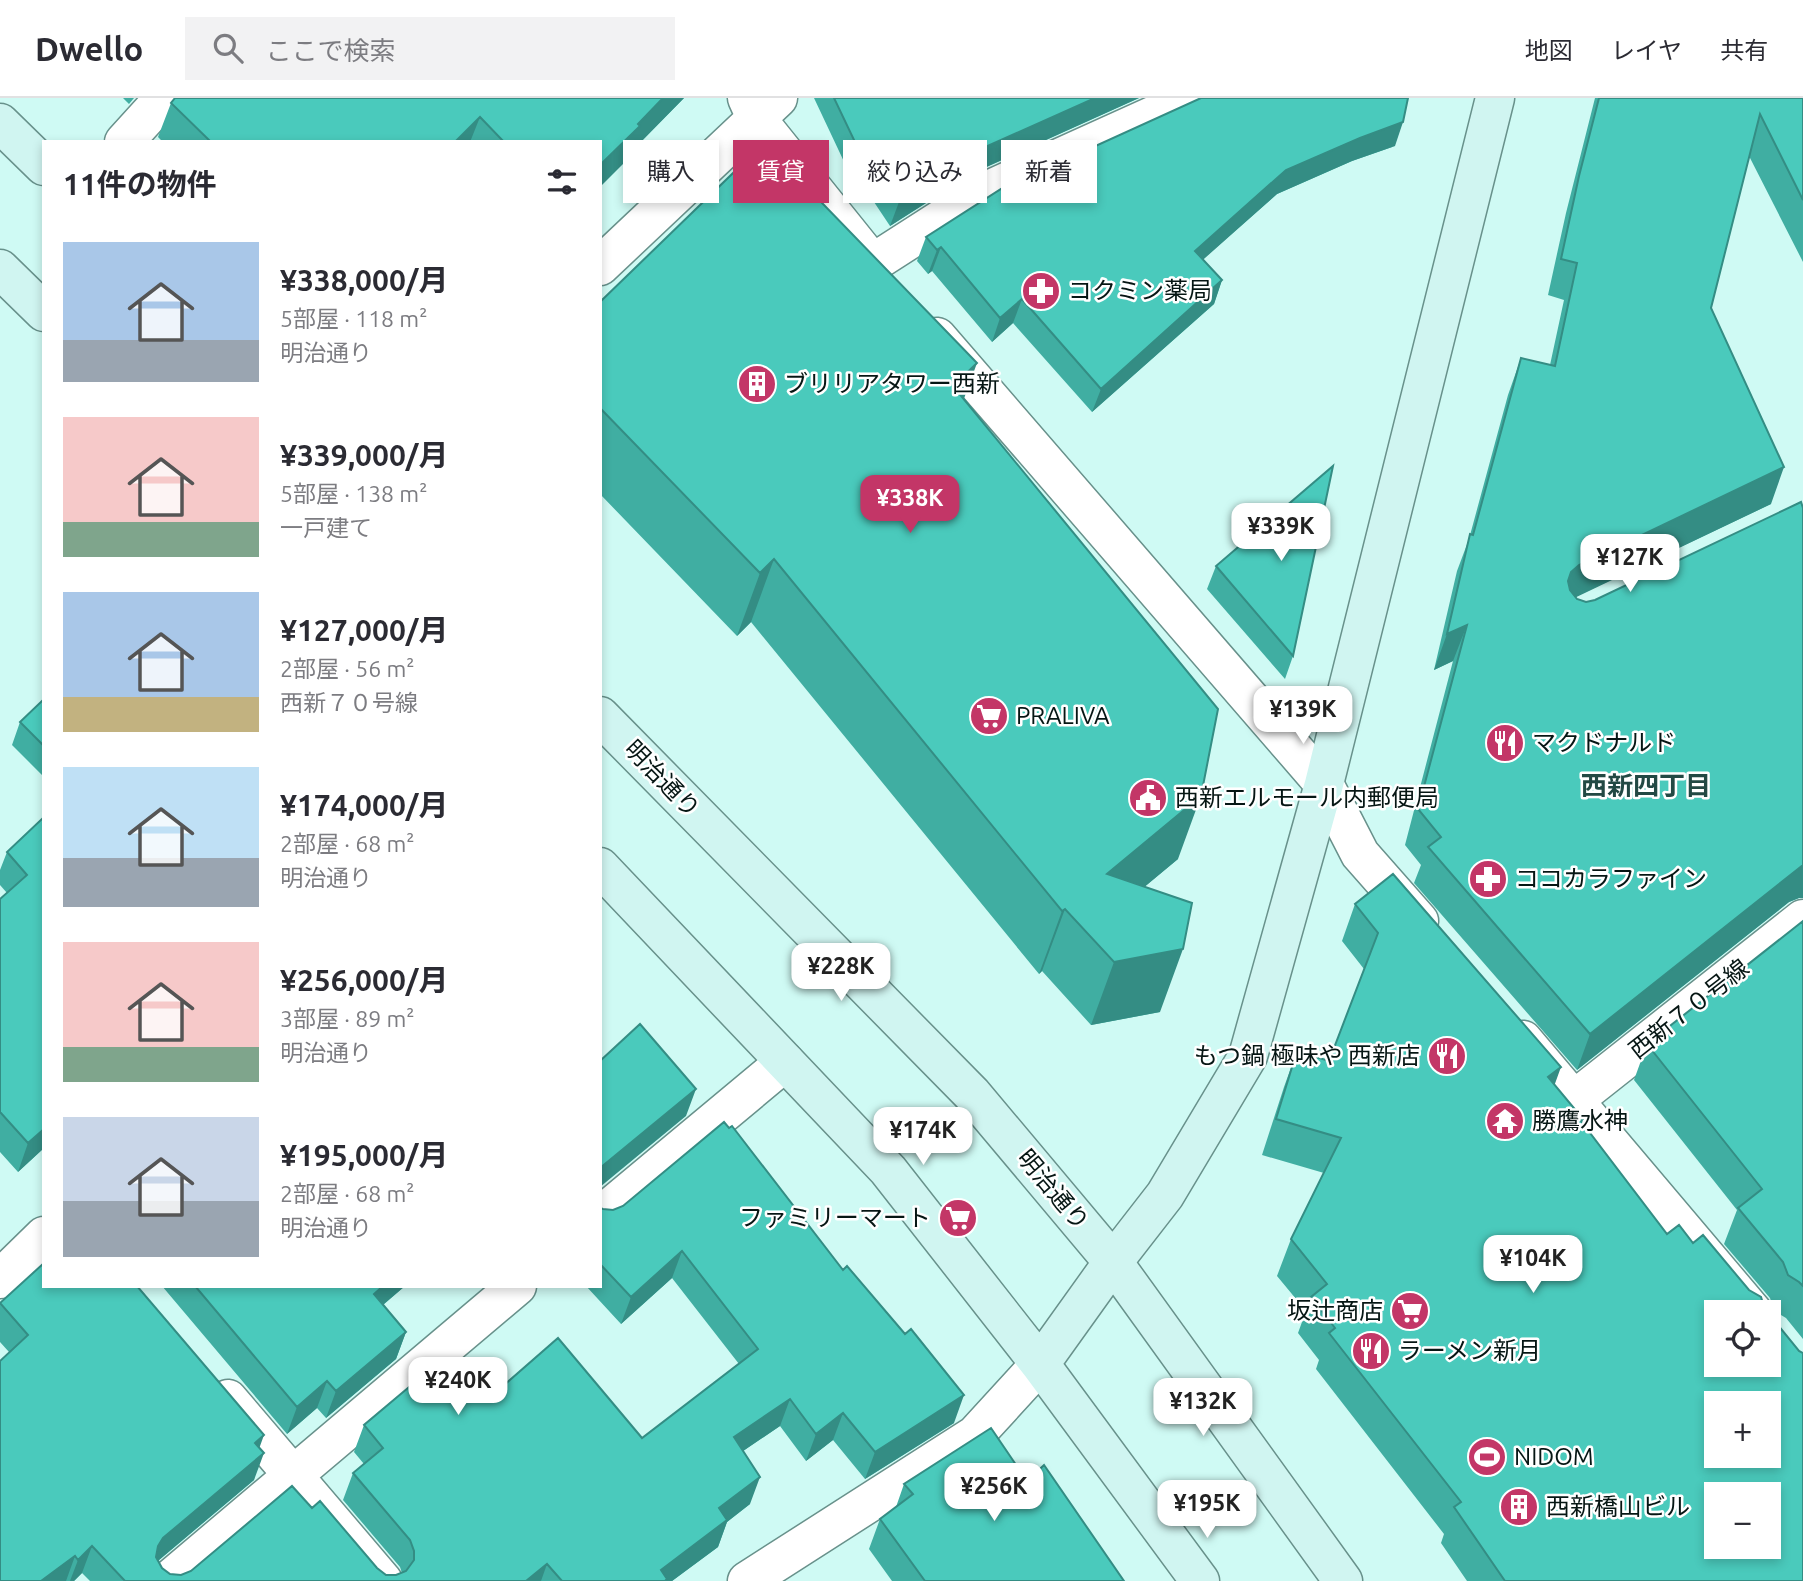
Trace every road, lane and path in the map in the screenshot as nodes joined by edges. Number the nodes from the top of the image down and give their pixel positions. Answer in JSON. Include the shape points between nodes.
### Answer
{"nodes":[{"id":1,"x":164,"y":98,"type":"edge"},
{"id":2,"x":1192,"y":98,"type":"edge"},
{"id":3,"x":1495,"y":98,"type":"edge"},
{"id":4,"x":760,"y":105,"type":"edge"},
{"id":5,"x":0,"y":123,"type":"edge"},
{"id":6,"x":126,"y":140,"type":"edge"},
{"id":7,"x":42,"y":164,"type":"edge"},
{"id":8,"x":873,"y":263,"type":"junction"},
{"id":9,"x":602,"y":264,"type":"edge"},
{"id":10,"x":0,"y":269,"type":"edge"},
{"id":11,"x":42,"y":310,"type":"edge"},
{"id":12,"x":602,"y":718,"type":"edge"},
{"id":13,"x":1324,"y":784,"type":"junction"},
{"id":14,"x":602,"y":869,"type":"edge"},
{"id":15,"x":1803,"y":919,"type":"edge"},
{"id":16,"x":1441,"y":946,"type":"edge"},
{"id":17,"x":1503,"y":1018,"type":"edge"},
{"id":18,"x":785,"y":1062,"type":"junction"},
{"id":19,"x":1574,"y":1100,"type":"junction"},
{"id":20,"x":602,"y":1214,"type":"edge"},
{"id":21,"x":42,"y":1238,"type":"edge"},
{"id":22,"x":1114,"y":1262,"type":"junction"},
{"id":23,"x":0,"y":1279,"type":"edge"},
{"id":24,"x":515,"y":1288,"type":"edge"},
{"id":25,"x":1743,"y":1300,"type":"edge"},
{"id":26,"x":1040,"y":1364,"type":"junction"},
{"id":27,"x":204,"y":1370,"type":"edge"},
{"id":28,"x":293,"y":1475,"type":"junction"},
{"id":29,"x":168,"y":1581,"type":"edge"},
{"id":30,"x":383,"y":1581,"type":"edge"},
{"id":31,"x":747,"y":1581,"type":"edge"},
{"id":32,"x":1200,"y":1581,"type":"edge"},
{"id":33,"x":1343,"y":1581,"type":"edge"}],
"edges":[{"from":1,"to":6,"type":"street"},
{"from":2,"to":8,"type":"street","via":[[982,193]]},
{"from":3,"to":13,"type":"street"},
{"from":4,"to":8,"type":"street"},
{"from":4,"to":9,"type":"street"},
{"from":5,"to":7,"type":"street"},
{"from":8,"to":13,"type":"street"},
{"from":10,"to":11,"type":"street"},
{"from":12,"to":22,"type":"street","name":"明治通り","via":[[972,1094]]},
{"from":13,"to":16,"type":"street","via":[[1360,854]]},
{"from":13,"to":22,"type":"street","via":[[1248,1056],[1165,1195]]},
{"from":14,"to":18,"type":"street"},
{"from":15,"to":19,"type":"street","name":"西新７０号線"},
{"from":17,"to":19,"type":"street"},
{"from":18,"to":20,"type":"street"},
{"from":18,"to":26,"type":"street","via":[[888,1170]]},
{"from":19,"to":25,"type":"street"},
{"from":21,"to":23,"type":"street"},
{"from":22,"to":26,"type":"street"},
{"from":22,"to":33,"type":"street","name":"明治通り"},
{"from":24,"to":28,"type":"street"},
{"from":26,"to":31,"type":"street","via":[[975,1435]]},
{"from":26,"to":32,"type":"street"},
{"from":27,"to":28,"type":"street"},
{"from":28,"to":29,"type":"street"},
{"from":28,"to":30,"type":"street"}]}
